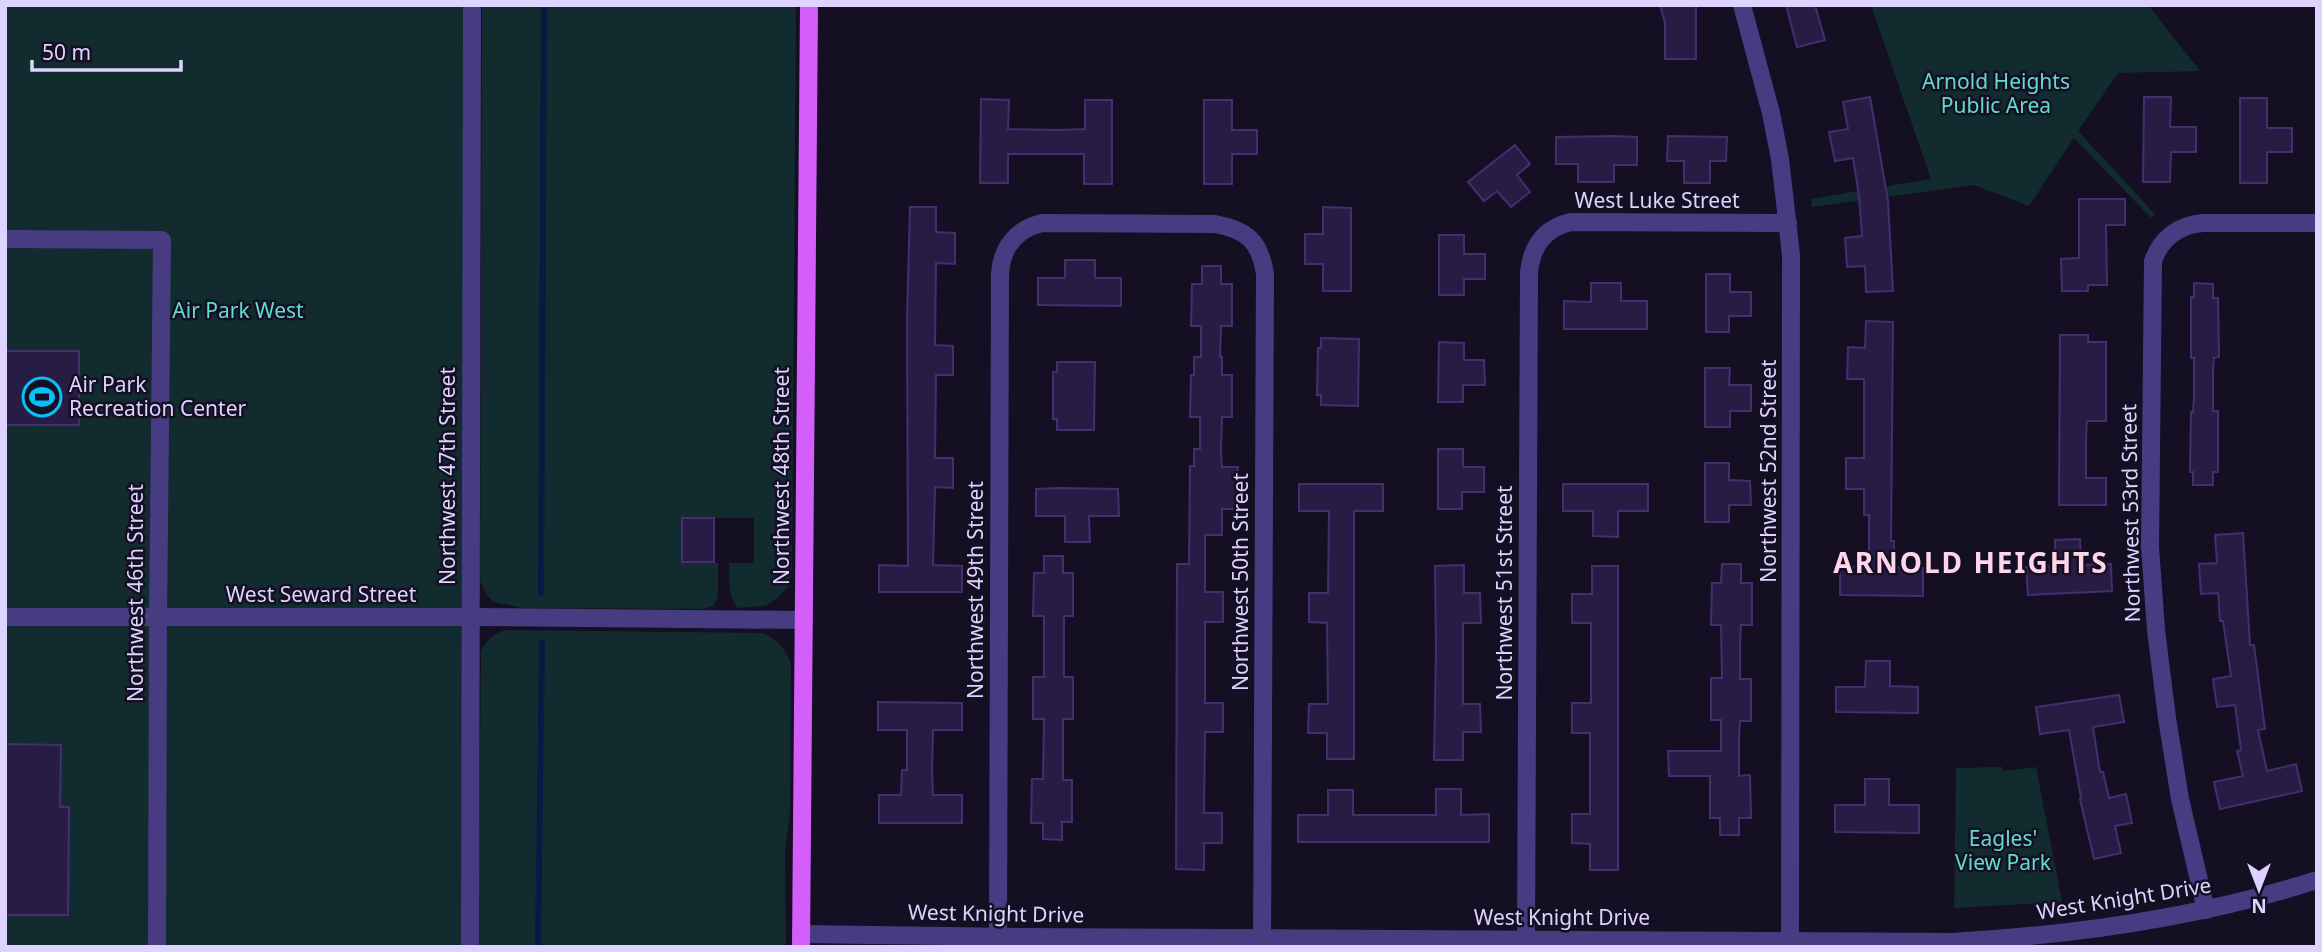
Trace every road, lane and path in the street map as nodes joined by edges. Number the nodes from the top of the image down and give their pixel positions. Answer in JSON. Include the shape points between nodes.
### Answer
{"nodes":[{"id":1,"x":471,"y":5,"type":"edge"},
{"id":2,"x":809,"y":5,"type":"edge"},
{"id":3,"x":1742,"y":5,"type":"edge"},
{"id":4,"x":1788,"y":223,"type":"junction"},
{"id":5,"x":2317,"y":223,"type":"edge"},
{"id":6,"x":1237,"y":229,"type":"joint"},
{"id":7,"x":5,"y":239,"type":"edge"},
{"id":8,"x":1535,"y":247,"type":"joint"},
{"id":9,"x":5,"y":617,"type":"edge"},
{"id":10,"x":471,"y":617,"type":"junction"},
{"id":11,"x":158,"y":618,"type":"junction"},
{"id":12,"x":804,"y":620,"type":"junction"},
{"id":13,"x":2317,"y":880,"type":"edge"},
{"id":14,"x":2206,"y":910,"type":"junction"},
{"id":15,"x":998,"y":937,"type":"junction"},
{"id":16,"x":801,"y":940,"type":"edge"},
{"id":17,"x":1526,"y":940,"type":"junction"},
{"id":18,"x":1790,"y":942,"type":"junction"},
{"id":19,"x":1262,"y":943,"type":"edge"},
{"id":20,"x":157,"y":947,"type":"edge"},
{"id":21,"x":470,"y":947,"type":"edge"}],
"edges":[{"from":1,"to":10,"type":"street","name":"Northwest 47th Street"},
{"from":2,"to":12,"type":"main road","name":"Northwest 48th Street"},
{"from":3,"to":4,"type":"street","name":"Northwest 52nd Street","via":[[1771,113]]},
{"from":4,"to":8,"type":"street","name":"West Luke Street","via":[[1571,222],[1554,227]]},
{"from":4,"to":18,"type":"street","name":"Northwest 52nd Street","via":[[1793,288]]},
{"from":5,"to":14,"type":"street","name":"Northwest 53rd Street","via":[[2194,223],[2166,239],[2157,251],[2152,273],[2152,583],[2173,758]]},
{"from":6,"to":15,"type":"street","name":"Northwest 49th Street","via":[[1215,224],[1050,223],[1026,229],[1008,245],[1000,264]]},
{"from":6,"to":19,"type":"street","name":"Northwest 50th Street","via":[[1257,247],[1265,274]]},
{"from":7,"to":11,"type":"street","name":"Northwest 46th Street","via":[[162,240]]},
{"from":8,"to":17,"type":"street","name":"Northwest 51st Street","via":[[1529,272]]},
{"from":9,"to":11,"type":"street","name":"West Seward Street"},
{"from":10,"to":11,"type":"street","name":"West Seward Street"},
{"from":10,"to":12,"type":"street","name":"West Seward Street"},
{"from":10,"to":21,"type":"street","name":"Northwest 47th Street"},
{"from":11,"to":20,"type":"street","name":"Northwest 46th Street"},
{"from":12,"to":16,"type":"main road","name":"Northwest 48th Street"},
{"from":13,"to":14,"type":"street","name":"West Knight Drive"},
{"from":14,"to":18,"type":"street","name":"West Knight Drive","via":[[2029,938]]},
{"from":15,"to":16,"type":"street","name":"West Knight Drive"},
{"from":15,"to":19,"type":"street","name":"West Knight Drive"},
{"from":17,"to":18,"type":"street","name":"West Knight Drive"},
{"from":17,"to":19,"type":"street","name":"West Knight Drive"}]}
